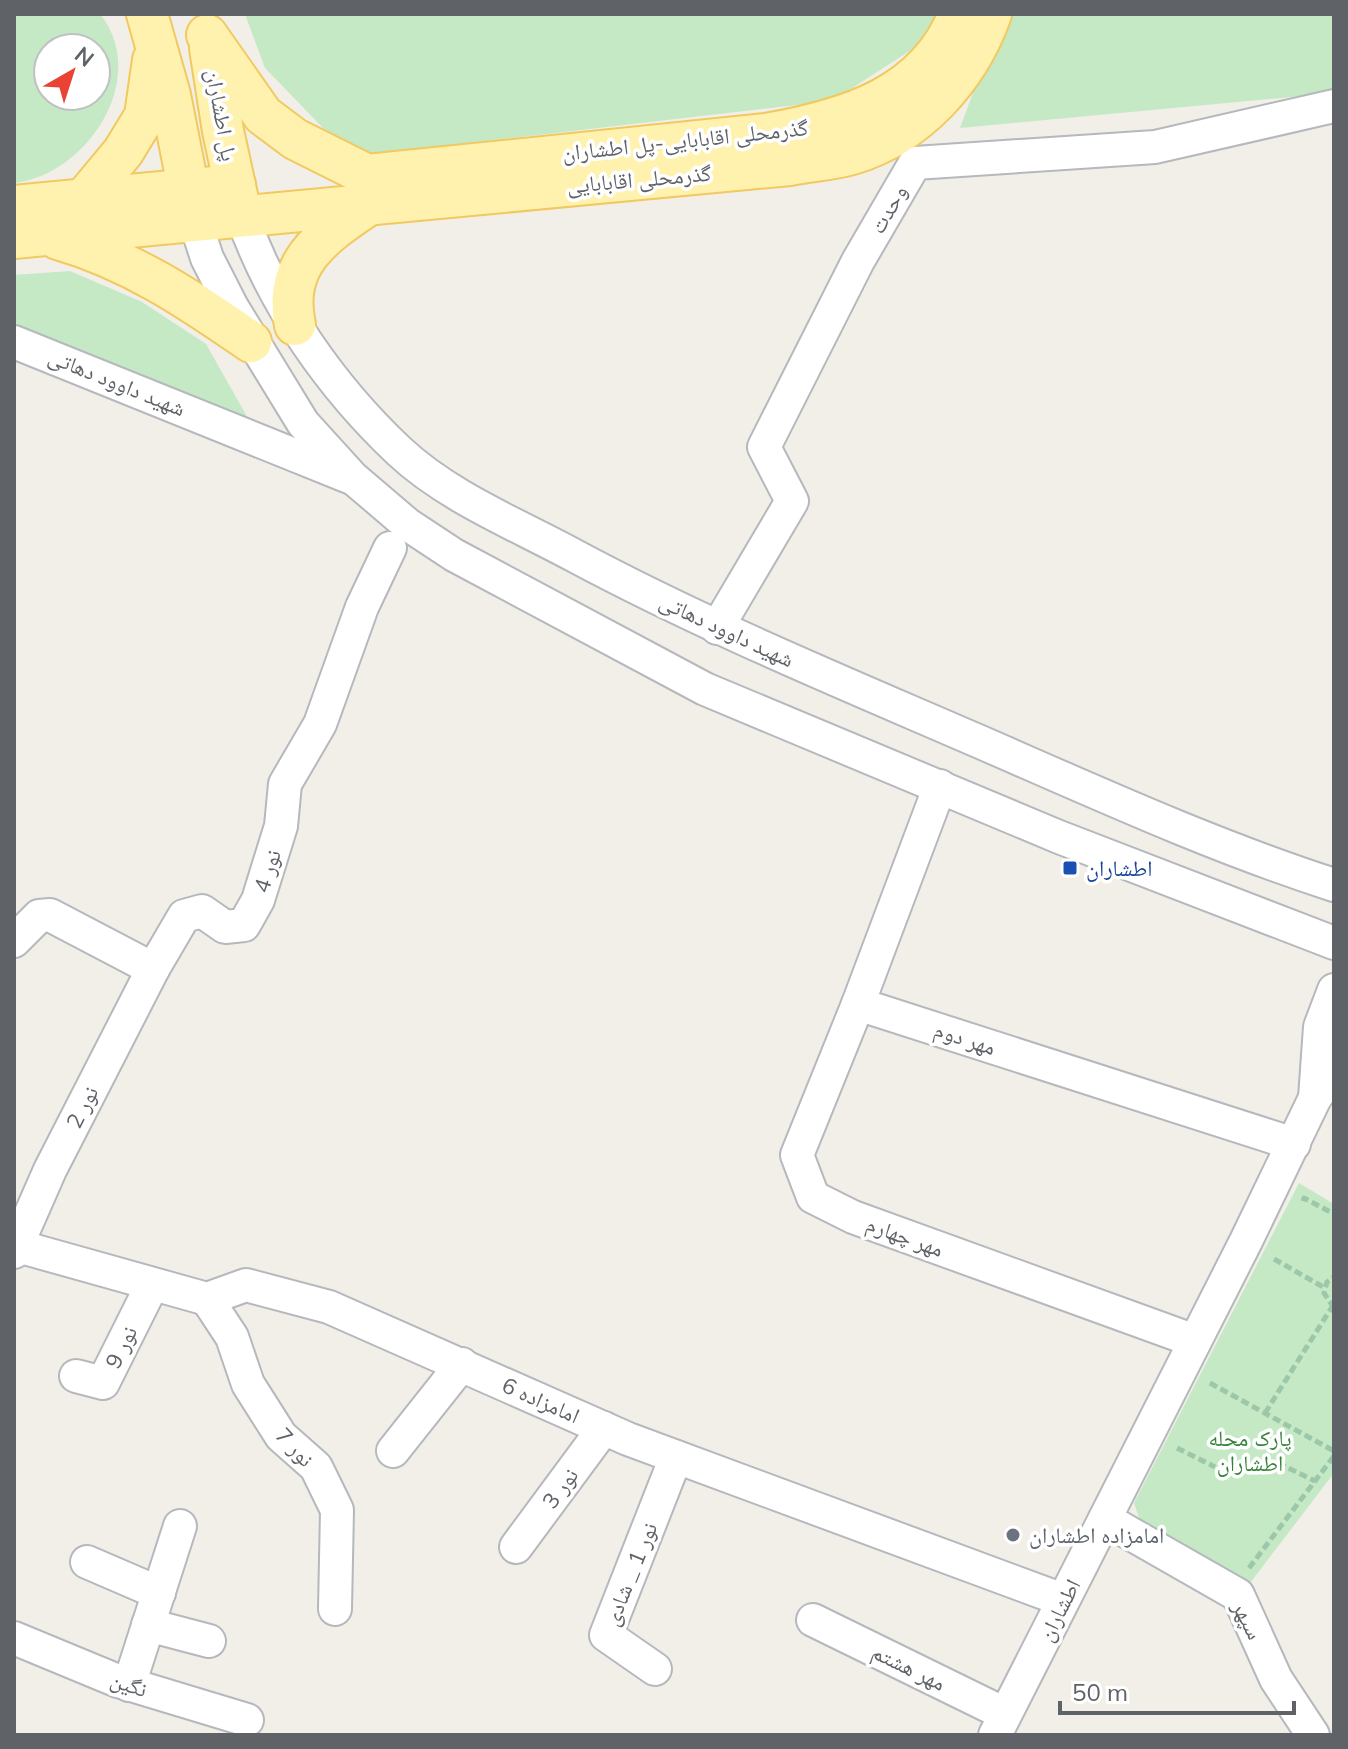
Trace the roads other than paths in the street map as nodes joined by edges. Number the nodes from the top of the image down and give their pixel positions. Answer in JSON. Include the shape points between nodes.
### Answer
{"nodes":[{"id":1,"x":959,"y":14,"type":"edge"},
{"id":2,"x":991,"y":14,"type":"edge"},
{"id":3,"x":205,"y":24,"type":"edge"},
{"id":4,"x":151,"y":29,"type":"edge"},
{"id":5,"x":1334,"y":106,"type":"edge"},
{"id":6,"x":368,"y":190,"type":"junction"},
{"id":7,"x":84,"y":199,"type":"junction"},
{"id":8,"x":14,"y":206,"type":"edge"},
{"id":9,"x":216,"y":206,"type":"junction"},
{"id":10,"x":28,"y":236,"type":"edge"},
{"id":11,"x":295,"y":325,"type":"junction"},
{"id":12,"x":14,"y":342,"type":"edge"},
{"id":13,"x":251,"y":342,"type":"junction"},
{"id":14,"x":353,"y":478,"type":"junction"},
{"id":15,"x":390,"y":548,"type":"dead end"},
{"id":16,"x":717,"y":628,"type":"junction"},
{"id":17,"x":940,"y":786,"type":"junction"},
{"id":18,"x":1334,"y":885,"type":"edge"},
{"id":19,"x":1334,"y":916,"type":"edge"},
{"id":20,"x":14,"y":941,"type":"edge"},
{"id":21,"x":1334,"y":943,"type":"edge"},
{"id":22,"x":153,"y":969,"type":"junction"},
{"id":23,"x":1334,"y":990,"type":"edge"},
{"id":24,"x":858,"y":1004,"type":"junction"},
{"id":25,"x":1334,"y":1072,"type":"edge"},
{"id":26,"x":1315,"y":1098,"type":"junction"},
{"id":27,"x":1294,"y":1144,"type":"junction"},
{"id":28,"x":15,"y":1248,"type":"edge"},
{"id":29,"x":152,"y":1285,"type":"junction"},
{"id":30,"x":207,"y":1299,"type":"junction"},
{"id":31,"x":1195,"y":1341,"type":"junction"},
{"id":32,"x":462,"y":1364,"type":"junction"},
{"id":33,"x":76,"y":1376,"type":"dead end"},
{"id":34,"x":604,"y":1428,"type":"junction"},
{"id":35,"x":393,"y":1451,"type":"dead end"},
{"id":36,"x":676,"y":1457,"type":"junction"},
{"id":37,"x":1105,"y":1519,"type":"junction"},
{"id":38,"x":180,"y":1526,"type":"dead end"},
{"id":39,"x":516,"y":1547,"type":"dead end"},
{"id":40,"x":87,"y":1562,"type":"dead end"},
{"id":41,"x":159,"y":1593,"type":"junction"},
{"id":42,"x":1063,"y":1600,"type":"junction"},
{"id":43,"x":335,"y":1609,"type":"dead end"},
{"id":44,"x":813,"y":1620,"type":"dead end"},
{"id":45,"x":148,"y":1625,"type":"junction"},
{"id":46,"x":14,"y":1638,"type":"edge"},
{"id":47,"x":209,"y":1641,"type":"dead end"},
{"id":48,"x":655,"y":1669,"type":"dead end"},
{"id":49,"x":129,"y":1685,"type":"junction"},
{"id":50,"x":247,"y":1720,"type":"dead end"},
{"id":51,"x":1000,"y":1725,"type":"edge"},
{"id":52,"x":1313,"y":1735,"type":"edge"}],
"edges":[{"from":1,"to":6,"type":"main road","name":"گذرمحلی اقابابایی-پل اطشاران","via":[[938,53],[908,83],[874,106],[825,124]]},
{"from":2,"to":6,"type":"main road","name":"گذرمحلی اقابابایی","via":[[961,75],[933,105],[902,132],[852,154],[790,165]]},
{"from":3,"to":6,"type":"main road","via":[[263,115]]},
{"from":3,"to":9,"type":"main road","name":"پل اطشاران"},
{"from":4,"to":7,"type":"main road","via":[[145,116]]},
{"from":4,"to":9,"type":"main road"},
{"from":5,"to":16,"type":"street","name":"وحدت","via":[[1155,147],[915,163],[858,261],[764,447],[792,501]]},
{"from":6,"to":9,"type":"main road","name":"گذرمحلی اقابابایی"},
{"from":6,"to":11,"type":"main road","via":[[316,243],[296,272],[290,301]]},
{"from":7,"to":8,"type":"main road"},
{"from":7,"to":9,"type":"main road"},
{"from":9,"to":10,"type":"main road"},
{"from":9,"to":11,"type":"street","name":"شهید داوود دهاتی","via":[[254,251]]},
{"from":9,"to":13,"type":"street","name":"شهید داوود دهاتی","via":[[207,258]]},
{"from":10,"to":13,"type":"main road","via":[[127,264]]},
{"from":11,"to":16,"type":"street","name":"شهید داوود دهاتی","via":[[368,417],[440,484]]},
{"from":12,"to":14,"type":"street","name":"شهید داوود دهاتی"},
{"from":13,"to":14,"type":"street","name":"شهید داوود دهاتی","via":[[303,423]]},
{"from":14,"to":17,"type":"street","name":"شهید داوود دهاتی","via":[[454,555],[691,681]]},
{"from":15,"to":22,"type":"street","name":"نور 4","via":[[362,607],[320,724],[285,784],[281,826],[258,900],[244,925],[225,927],[202,911],[184,916]]},
{"from":16,"to":18,"type":"street","name":"شهید داوود دهاتی","via":[[1084,787]]},
{"from":17,"to":21,"type":"street","name":"شهید داوود دهاتی"},
{"from":17,"to":24,"type":"street"},
{"from":19,"to":21,"type":"street"},
{"from":20,"to":22,"type":"street","via":[[39,916],[50,915]]},
{"from":22,"to":28,"type":"street","name":"نور 2"},
{"from":23,"to":26,"type":"street","name":"اطشاران","via":[[1320,1027]]},
{"from":24,"to":27,"type":"street","name":"مهر دوم"},
{"from":24,"to":31,"type":"street","name":"مهر چهارم","via":[[797,1155],[813,1197],[853,1217]]},
{"from":25,"to":26,"type":"street","name":"اطشاران"},
{"from":26,"to":27,"type":"street","name":"اطشاران"},
{"from":27,"to":31,"type":"street","name":"اطشاران"},
{"from":28,"to":29,"type":"street"},
{"from":29,"to":30,"type":"street"},
{"from":29,"to":33,"type":"street","name":"نور 9","via":[[103,1383]]},
{"from":30,"to":32,"type":"street","name":"امامزاده 6","via":[[246,1285],[329,1307]]},
{"from":30,"to":43,"type":"street","name":"نور 7","via":[[232,1337],[248,1384],[281,1436],[316,1467],[337,1510]]},
{"from":31,"to":37,"type":"street","name":"اطشاران"},
{"from":32,"to":34,"type":"street","name":"امامزاده 6"},
{"from":32,"to":35,"type":"street"},
{"from":34,"to":36,"type":"street","name":"امامزاده 6"},
{"from":34,"to":39,"type":"street","name":"نور 3"},
{"from":36,"to":42,"type":"street","name":"امامزاده 6"},
{"from":36,"to":48,"type":"street","name":"نور 1 _ شادی","via":[[606,1635]]},
{"from":37,"to":42,"type":"street","name":"اطشاران"},
{"from":37,"to":52,"type":"street","name":"سپهر","via":[[1238,1595],[1276,1679]]},
{"from":38,"to":41,"type":"street"},
{"from":40,"to":41,"type":"street"},
{"from":41,"to":45,"type":"street"},
{"from":42,"to":51,"type":"street","name":"اطشاران"},
{"from":44,"to":51,"type":"street","name":"مهر هشتم"},
{"from":45,"to":47,"type":"street"},
{"from":45,"to":49,"type":"street"},
{"from":46,"to":49,"type":"street","name":"نگین"},
{"from":49,"to":50,"type":"street","name":"نگین"}]}
